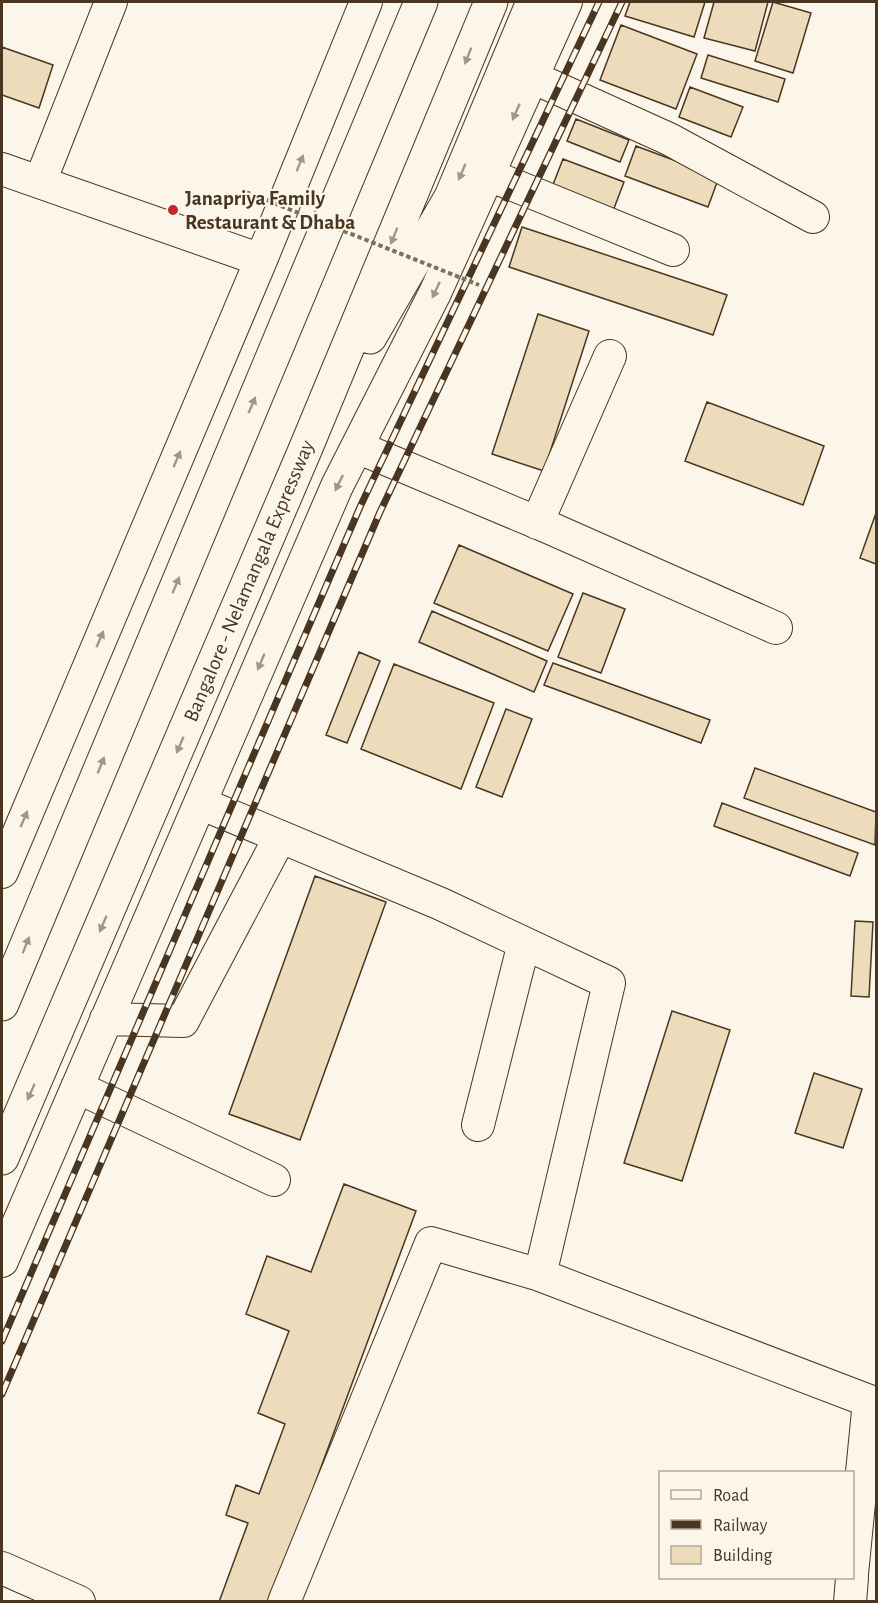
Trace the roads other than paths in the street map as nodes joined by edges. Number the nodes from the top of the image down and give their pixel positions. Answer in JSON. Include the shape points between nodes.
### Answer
{"nodes":[{"id":1,"x":111,"y":2,"type":"edge"},
{"id":2,"x":366,"y":2,"type":"edge"},
{"id":3,"x":421,"y":2,"type":"edge"},
{"id":4,"x":491,"y":2,"type":"edge"},
{"id":5,"x":533,"y":2,"type":"edge"},
{"id":6,"x":566,"y":2,"type":"edge"},
{"id":7,"x":532,"y":77,"type":"junction"},
{"id":8,"x":2,"y":169,"type":"edge"},
{"id":9,"x":489,"y":174,"type":"junction"},
{"id":10,"x":40,"y":182,"type":"junction"},
{"id":11,"x":813,"y":217,"type":"dead end"},
{"id":12,"x":673,"y":250,"type":"dead end"},
{"id":13,"x":261,"y":260,"type":"junction"},
{"id":14,"x":610,"y":356,"type":"dead end"},
{"id":15,"x":357,"y":447,"type":"junction"},
{"id":16,"x":305,"y":450,"type":"junction"},
{"id":17,"x":537,"y":523,"type":"junction"},
{"id":18,"x":776,"y":628,"type":"dead end"},
{"id":19,"x":200,"y":803,"type":"junction"},
{"id":20,"x":280,"y":837,"type":"junction"},
{"id":21,"x":2,"y":872,"type":"edge"},
{"id":22,"x":524,"y":943,"type":"junction"},
{"id":23,"x":3,"y":1001,"type":"edge"},
{"id":24,"x":106,"y":1018,"type":"junction"},
{"id":25,"x":77,"y":1087,"type":"junction"},
{"id":26,"x":478,"y":1125,"type":"dead end"},
{"id":27,"x":2,"y":1158,"type":"edge"},
{"id":28,"x":274,"y":1180,"type":"dead end"},
{"id":29,"x":2,"y":1262,"type":"edge"},
{"id":30,"x":540,"y":1275,"type":"junction"},
{"id":31,"x":854,"y":1555,"type":"edge"},
{"id":32,"x":2,"y":1568,"type":"edge"},
{"id":33,"x":852,"y":1579,"type":"edge"},
{"id":34,"x":79,"y":1602,"type":"edge"},
{"id":35,"x":284,"y":1602,"type":"edge"},
{"id":36,"x":850,"y":1602,"type":"edge"}],
"edges":[{"from":1,"to":10,"type":"street"},
{"from":13,"to":2,"type":"street","one_way":true},
{"from":23,"to":3,"type":"highway","one_way":true},
{"from":4,"to":16,"type":"highway","name":"Bangalore - Nelamangala Expressway","one_way":true},
{"from":5,"to":16,"type":"highway","one_way":true,"via":[[451,197]]},
{"from":6,"to":7,"type":"street"},
{"from":7,"to":9,"type":"street","one_way":true},
{"from":7,"to":11,"type":"street","via":[[669,139]]},
{"from":8,"to":10,"type":"street"},
{"from":9,"to":12,"type":"street"},
{"from":9,"to":15,"type":"street","one_way":true,"via":[[435,293]]},
{"from":10,"to":13,"type":"street"},
{"from":21,"to":13,"type":"street","one_way":true},
{"from":14,"to":17,"type":"street"},
{"from":15,"to":17,"type":"street"},
{"from":15,"to":19,"type":"street","one_way":true},
{"from":16,"to":27,"type":"highway","name":"Bangalore - Nelamangala Expressway","one_way":true},
{"from":17,"to":18,"type":"street"},
{"from":19,"to":20,"type":"street"},
{"from":19,"to":24,"type":"street"},
{"from":20,"to":22,"type":"street"},
{"from":20,"to":24,"type":"street","via":[[183,1021]]},
{"from":22,"to":26,"type":"street"},
{"from":22,"to":30,"type":"street","via":[[609,983]]},
{"from":24,"to":25,"type":"street"},
{"from":25,"to":28,"type":"street"},
{"from":25,"to":29,"type":"street"},
{"from":30,"to":31,"type":"street","via":[[869,1401]]},
{"from":30,"to":35,"type":"street","via":[[431,1243]]},
{"from":32,"to":34,"type":"street"},
{"from":33,"to":36,"type":"street"}]}
